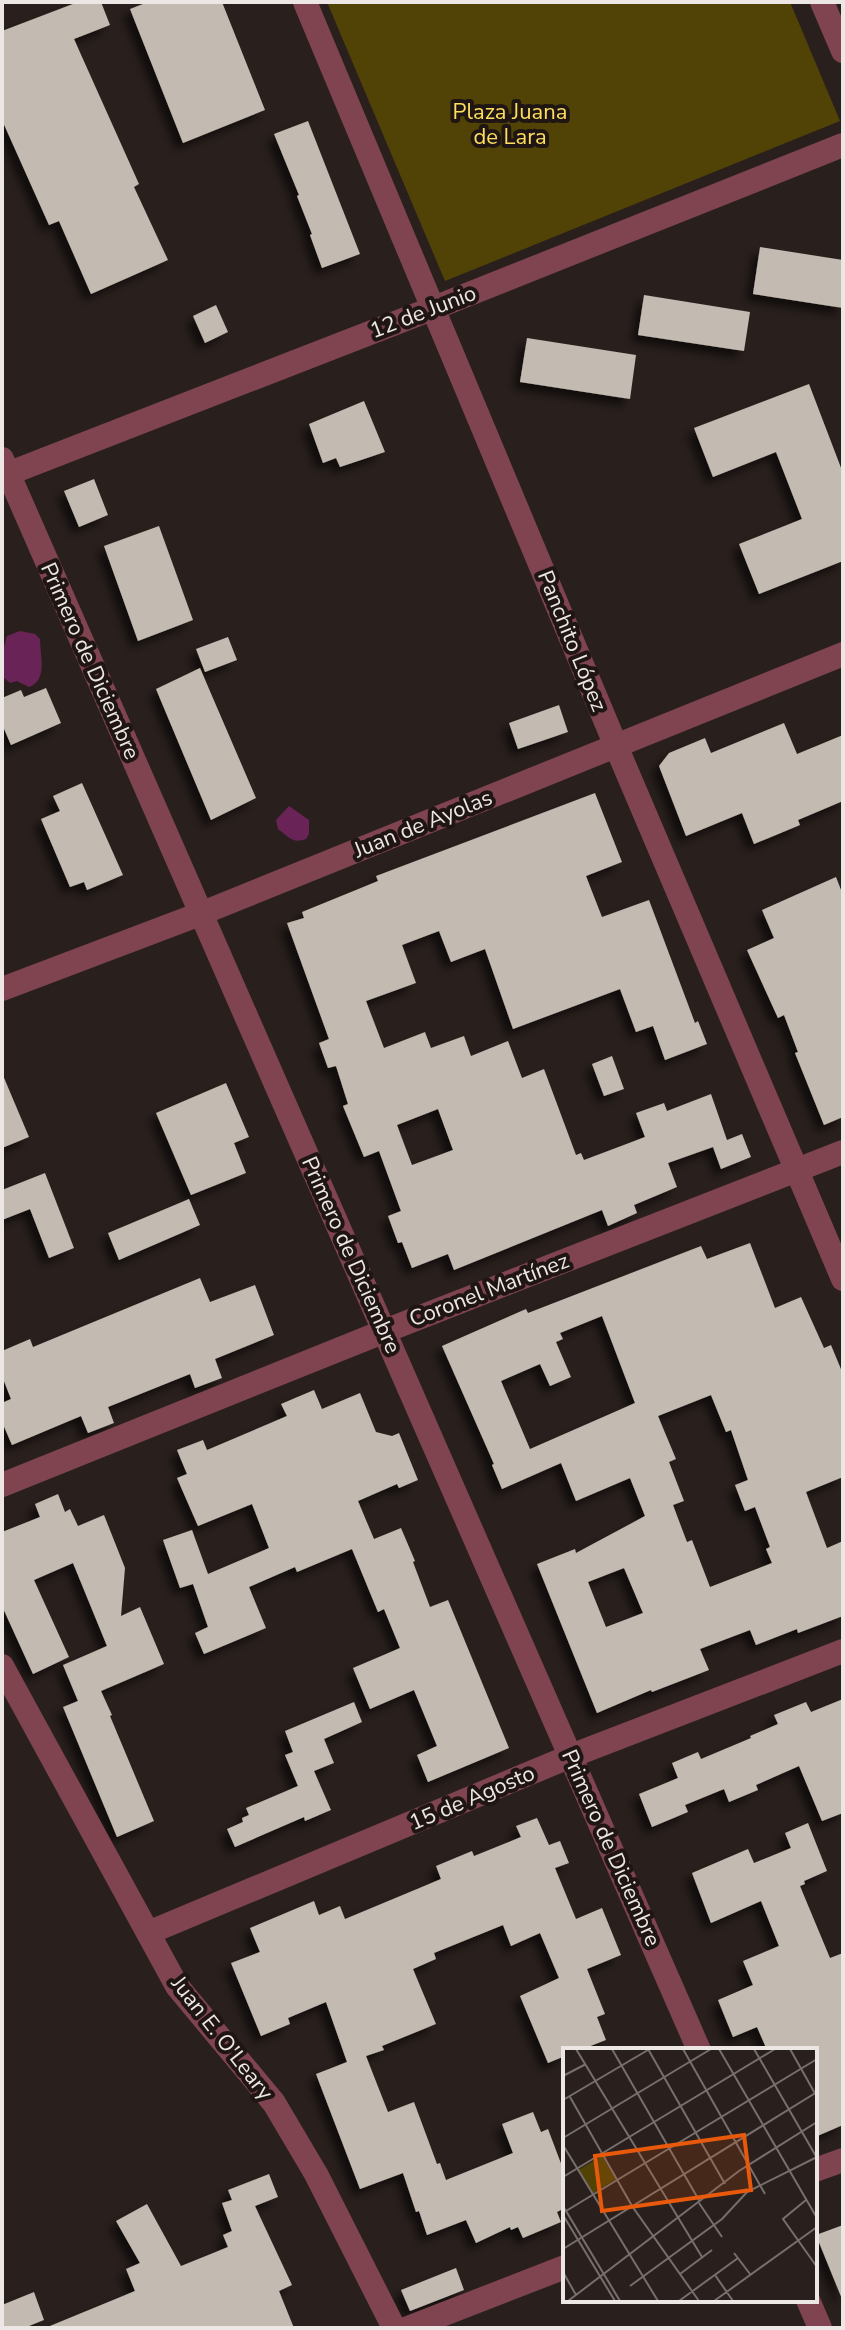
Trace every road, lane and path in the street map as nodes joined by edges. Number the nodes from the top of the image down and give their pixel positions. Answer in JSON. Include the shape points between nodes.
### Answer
{"nodes":[{"id":1,"x":305,"y":2,"type":"edge"},
{"id":2,"x":822,"y":2,"type":"edge"},
{"id":3,"x":843,"y":51,"type":"edge"},
{"id":4,"x":843,"y":145,"type":"edge"},
{"id":5,"x":434,"y":308,"type":"junction"},
{"id":6,"x":4,"y":469,"type":"edge"},
{"id":7,"x":843,"y":654,"type":"edge"},
{"id":8,"x":616,"y":746,"type":"junction"},
{"id":9,"x":200,"y":914,"type":"junction"},
{"id":10,"x":2,"y":989,"type":"edge"},
{"id":11,"x":843,"y":1152,"type":"edge"},
{"id":12,"x":796,"y":1171,"type":"junction"},
{"id":13,"x":843,"y":1279,"type":"edge"},
{"id":14,"x":385,"y":1331,"type":"junction"},
{"id":15,"x":2,"y":1485,"type":"edge"},
{"id":16,"x":843,"y":1651,"type":"edge"},
{"id":17,"x":2,"y":1666,"type":"edge"},
{"id":18,"x":571,"y":1756,"type":"junction"},
{"id":19,"x":148,"y":1933,"type":"junction"},
{"id":20,"x":698,"y":2048,"type":"edge"},
{"id":21,"x":843,"y":2160,"type":"edge"},
{"id":22,"x":817,"y":2169,"type":"edge"},
{"id":23,"x":563,"y":2268,"type":"edge"},
{"id":24,"x":809,"y":2302,"type":"edge"},
{"id":25,"x":394,"y":2328,"type":"edge"},
{"id":26,"x":408,"y":2328,"type":"edge"},
{"id":27,"x":820,"y":2328,"type":"edge"}],
"edges":[{"from":1,"to":5,"type":"street","name":"Panchito López"},
{"from":2,"to":3,"type":"street"},
{"from":4,"to":5,"type":"street","name":"12 de Junio"},
{"from":5,"to":6,"type":"street","name":"12 de Junio"},
{"from":5,"to":8,"type":"street","name":"Panchito López"},
{"from":6,"to":9,"type":"street","name":"Primero de Diciembre"},
{"from":7,"to":8,"type":"street","name":"Juan de Ayolas"},
{"from":8,"to":9,"type":"street","name":"Juan de Ayolas"},
{"from":8,"to":12,"type":"street","name":"Panchito López"},
{"from":9,"to":10,"type":"street","name":"Juan de Ayolas"},
{"from":9,"to":14,"type":"street","name":"Primero de Diciembre"},
{"from":11,"to":12,"type":"street","name":"Coronel Martínez"},
{"from":12,"to":13,"type":"street","name":"Panchito López"},
{"from":12,"to":14,"type":"street","name":"Coronel Martínez"},
{"from":14,"to":15,"type":"street","name":"Coronel Martínez"},
{"from":14,"to":18,"type":"street","name":"Primero de Diciembre"},
{"from":16,"to":18,"type":"street","name":"15 de Agosto"},
{"from":17,"to":19,"type":"street","name":"Juan E. O'Leary"},
{"from":18,"to":19,"type":"street","name":"15 de Agosto"},
{"from":18,"to":20,"type":"street","name":"Primero de Diciembre"},
{"from":19,"to":25,"type":"street","name":"Juan E. O'Leary","via":[[177,1986],[274,2103]]},
{"from":21,"to":22,"type":"street"},
{"from":23,"to":26,"type":"street"},
{"from":24,"to":27,"type":"street"}]}
